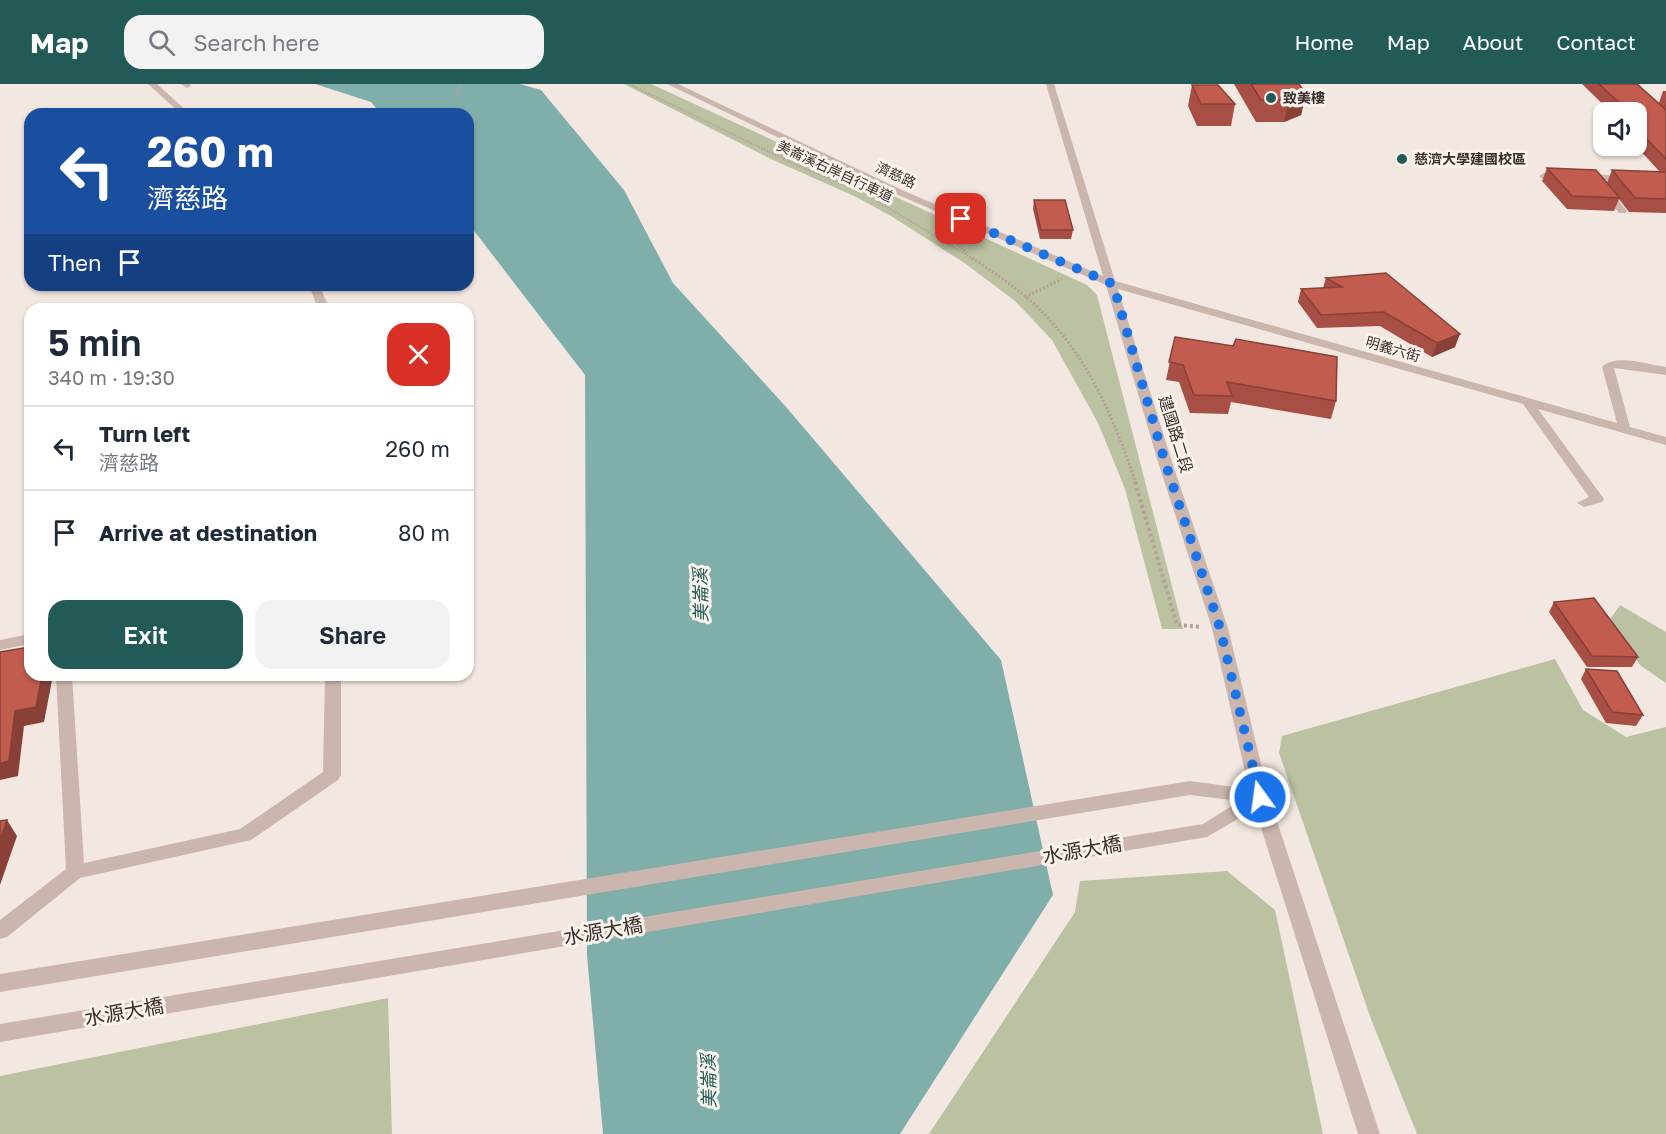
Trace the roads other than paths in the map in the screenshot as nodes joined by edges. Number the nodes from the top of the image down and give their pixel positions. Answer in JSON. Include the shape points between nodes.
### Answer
{"nodes":[{"id":1,"x":152,"y":84,"type":"edge"},
{"id":2,"x":671,"y":84,"type":"edge"},
{"id":3,"x":1050,"y":84,"type":"edge"},
{"id":4,"x":179,"y":108,"type":"edge"},
{"id":5,"x":1544,"y":176,"type":"dead end"},
{"id":6,"x":1595,"y":178,"type":"junction"},
{"id":7,"x":1666,"y":180,"type":"edge"},
{"id":8,"x":1622,"y":211,"type":"dead end"},
{"id":9,"x":1113,"y":284,"type":"junction"},
{"id":10,"x":1666,"y":371,"type":"edge"},
{"id":11,"x":1528,"y":403,"type":"junction"},
{"id":12,"x":1625,"y":430,"type":"junction"},
{"id":13,"x":1666,"y":441,"type":"edge"},
{"id":14,"x":1584,"y":503,"type":"dead end"},
{"id":15,"x":24,"y":640,"type":"edge"},
{"id":16,"x":0,"y":645,"type":"edge"},
{"id":17,"x":64,"y":681,"type":"edge"},
{"id":18,"x":333,"y":681,"type":"edge"},
{"id":19,"x":1260,"y":797,"type":"junction"},
{"id":20,"x":75,"y":872,"type":"junction"},
{"id":21,"x":0,"y":931,"type":"edge"},
{"id":22,"x":0,"y":982,"type":"edge"},
{"id":23,"x":0,"y":1033,"type":"edge"},
{"id":24,"x":1369,"y":1134,"type":"edge"}],
"edges":[{"from":1,"to":4,"type":"street"},
{"from":2,"to":9,"type":"street","name":"濟慈路","via":[[922,202]]},
{"from":3,"to":9,"type":"street","name":"建國路二段"},
{"from":5,"to":6,"type":"street"},
{"from":6,"to":7,"type":"street"},
{"from":6,"to":8,"type":"street"},
{"from":9,"to":11,"type":"street","name":"明義六街"},
{"from":9,"to":19,"type":"street","name":"建國路二段","via":[[1165,462],[1220,628]]},
{"from":10,"to":12,"type":"street","via":[[1615,363],[1608,367]]},
{"from":11,"to":12,"type":"street","name":"明義六街"},
{"from":11,"to":14,"type":"street","via":[[1597,499]]},
{"from":12,"to":13,"type":"street","name":"明義六街"},
{"from":15,"to":16,"type":"street"},
{"from":17,"to":20,"type":"street"},
{"from":18,"to":20,"type":"street","via":[[332,775],[245,835]]},
{"from":19,"to":22,"type":"street","via":[[1190,788]]},
{"from":19,"to":23,"type":"street","name":"水源大橋","via":[[1207,830]]},
{"from":19,"to":24,"type":"street","name":"建國路二段"},
{"from":20,"to":21,"type":"street"}]}
